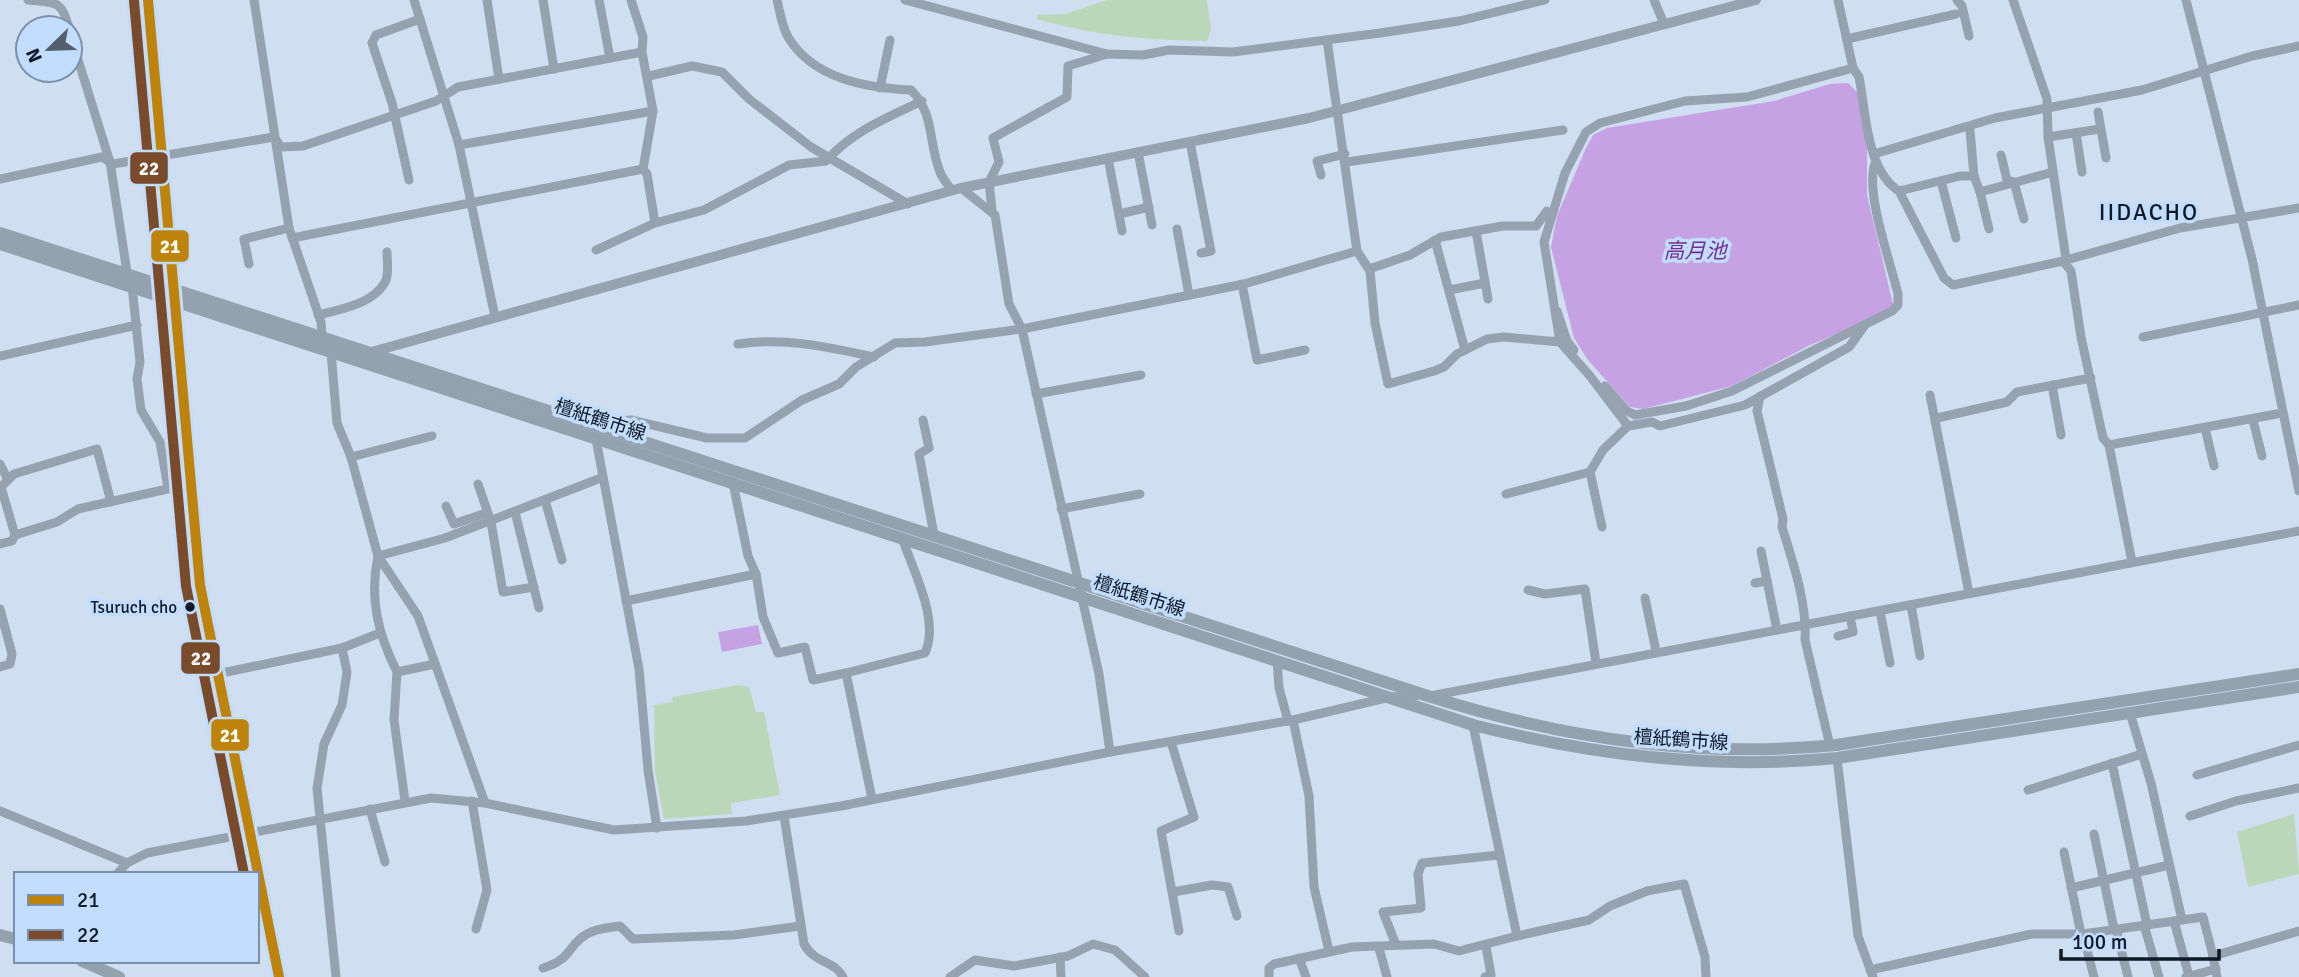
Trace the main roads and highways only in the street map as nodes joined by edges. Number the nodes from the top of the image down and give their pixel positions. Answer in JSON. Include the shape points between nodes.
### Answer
{"nodes":[{"id":1,"x":0,"y":233,"type":"edge"},
{"id":2,"x":0,"y":243,"type":"edge"},
{"id":3,"x":176,"y":294,"type":"junction"},
{"id":4,"x":2299,"y":674,"type":"edge"},
{"id":5,"x":2299,"y":687,"type":"edge"},
{"id":6,"x":87,"y":963,"type":"edge"},
{"id":7,"x":119,"y":977,"type":"edge"}],
"edges":[{"from":1,"to":3,"type":"main road","name":"檀紙鶴市線","via":[[127,272]]},
{"from":2,"to":3,"type":"main road","name":"檀紙鶴市線","via":[[132,286]]},
{"from":3,"to":4,"type":"main road","name":"檀紙鶴市線","via":[[322,336],[1428,696],[1533,726],[1652,746],[1787,750]]},
{"from":3,"to":5,"type":"main road","name":"檀紙鶴市線","via":[[348,358],[1473,725],[1586,750],[1743,763],[1837,758]]},
{"from":6,"to":7,"type":"main road"}]}
